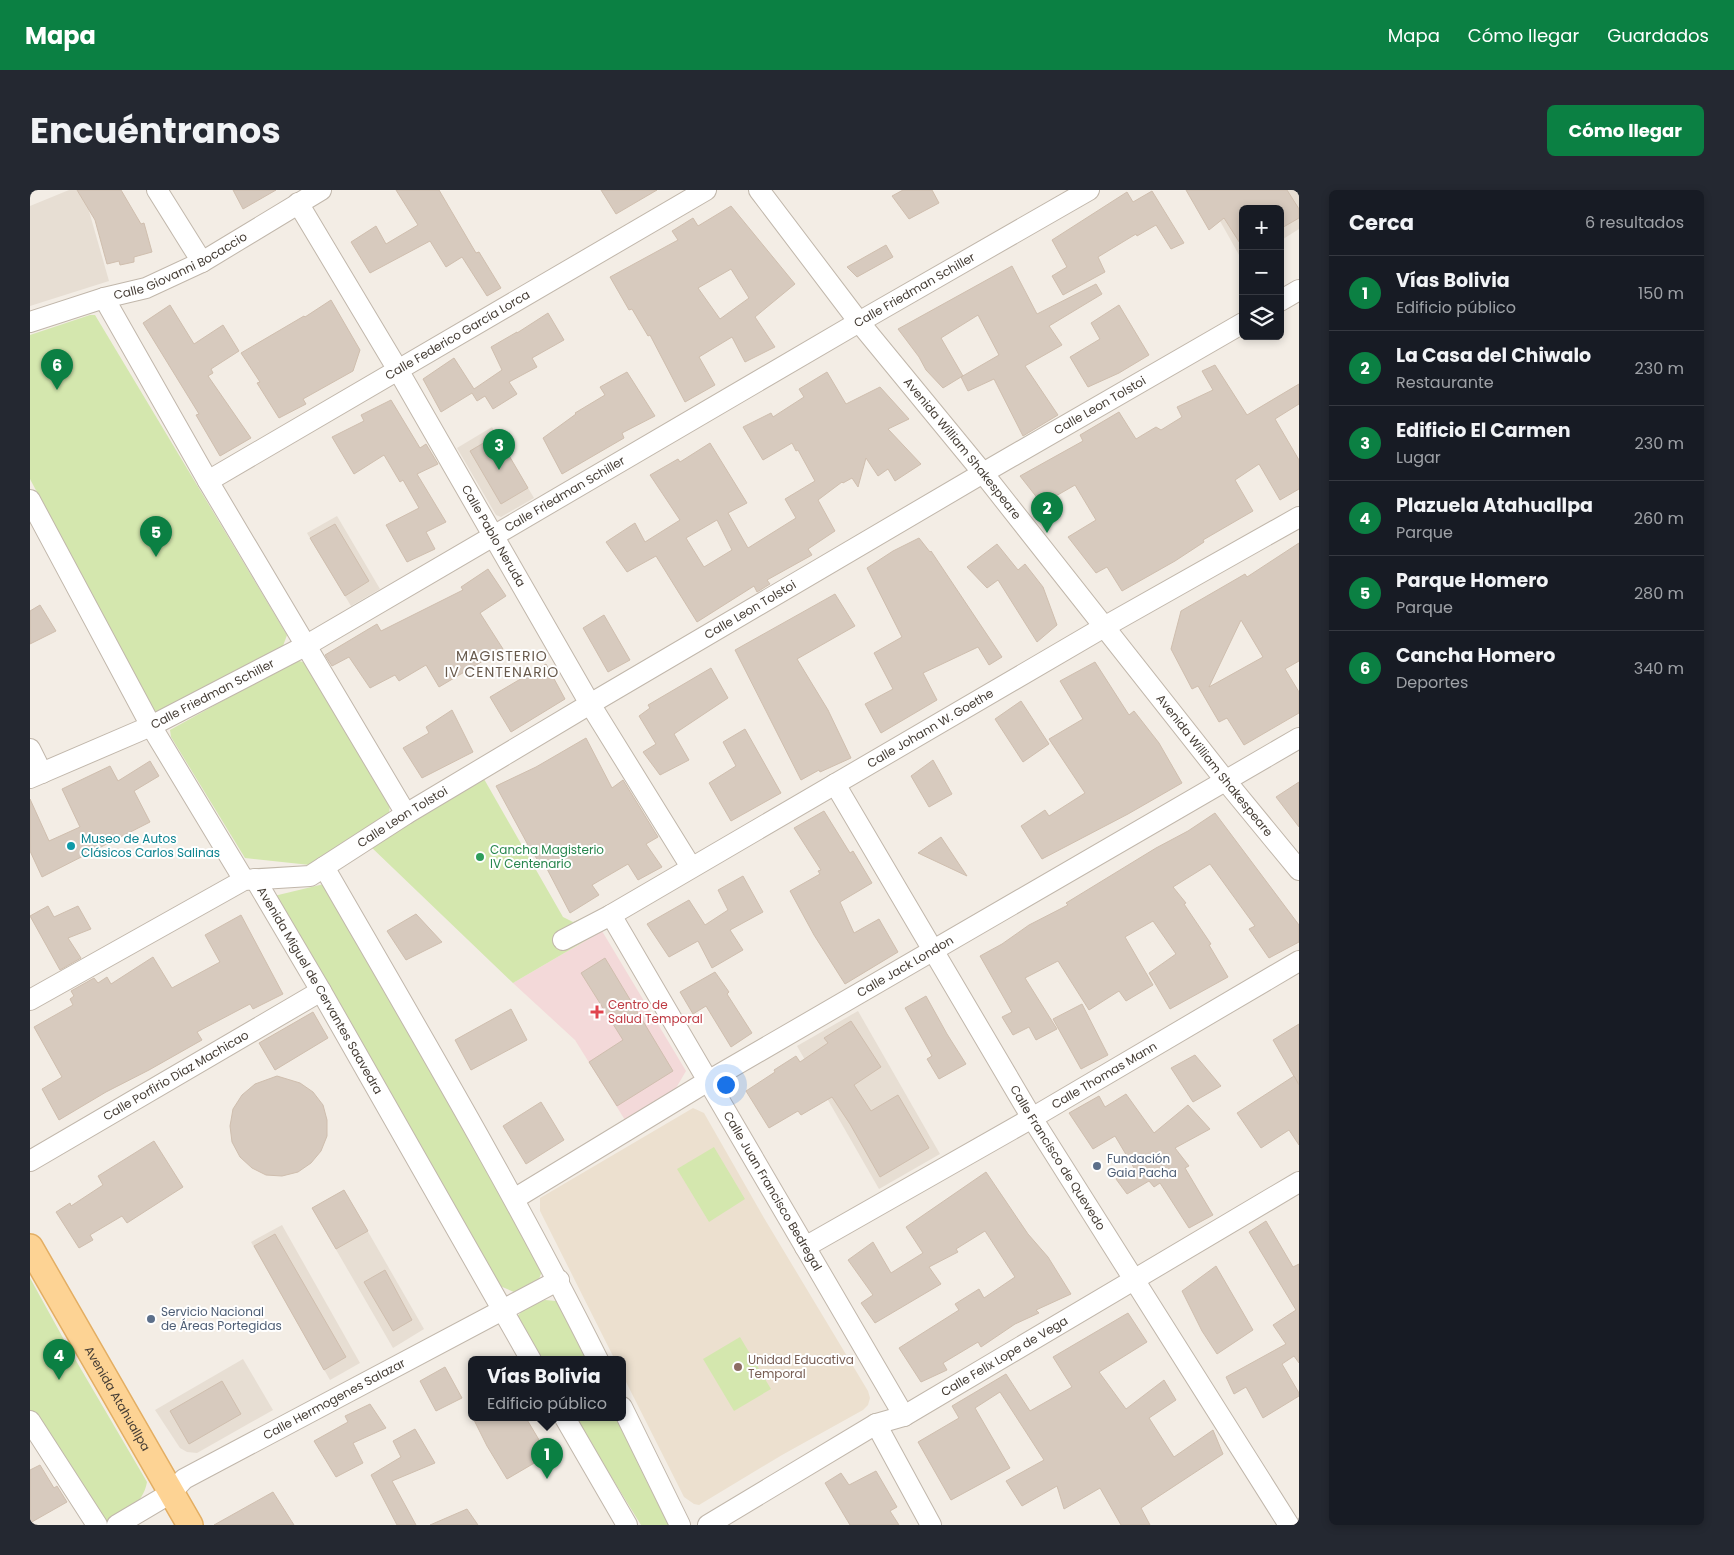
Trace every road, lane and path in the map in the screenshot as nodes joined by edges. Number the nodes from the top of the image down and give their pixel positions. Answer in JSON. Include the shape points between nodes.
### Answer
{"nodes":[{"id":1,"x":157,"y":190,"type":"edge"},
{"id":2,"x":321,"y":190,"type":"edge"},
{"id":3,"x":706,"y":190,"type":"edge"},
{"id":4,"x":759,"y":190,"type":"edge"},
{"id":5,"x":1089,"y":190,"type":"edge"},
{"id":6,"x":298,"y":203,"type":"junction"},
{"id":7,"x":202,"y":262,"type":"junction"},
{"id":8,"x":1299,"y":290,"type":"edge"},
{"id":9,"x":104,"y":298,"type":"junction"},
{"id":10,"x":1284,"y":299,"type":"edge"},
{"id":11,"x":30,"y":322,"type":"edge"},
{"id":12,"x":859,"y":322,"type":"junction"},
{"id":13,"x":1239,"y":325,"type":"edge"},
{"id":14,"x":398,"y":370,"type":"junction"},
{"id":15,"x":983,"y":473,"type":"junction"},
{"id":16,"x":208,"y":481,"type":"junction"},
{"id":17,"x":30,"y":500,"type":"edge"},
{"id":18,"x":1299,"y":517,"type":"edge"},
{"id":19,"x":494,"y":536,"type":"junction"},
{"id":20,"x":1104,"y":627,"type":"junction"},
{"id":21,"x":307,"y":645,"type":"junction"},
{"id":22,"x":590,"y":704,"type":"junction"},
{"id":23,"x":151,"y":726,"type":"junction"},
{"id":24,"x":1299,"y":738,"type":"edge"},
{"id":25,"x":30,"y":749,"type":"edge"},
{"id":26,"x":36,"y":776,"type":"edge"},
{"id":27,"x":1225,"y":780,"type":"junction"},
{"id":28,"x":835,"y":784,"type":"junction"},
{"id":29,"x":406,"y":814,"type":"junction"},
{"id":30,"x":324,"y":867,"type":"junction"},
{"id":31,"x":691,"y":867,"type":"junction"},
{"id":32,"x":1299,"y":870,"type":"edge"},
{"id":33,"x":250,"y":880,"type":"junction"},
{"id":34,"x":611,"y":915,"type":"junction"},
{"id":35,"x":562,"y":940,"type":"dead end"},
{"id":36,"x":933,"y":951,"type":"junction"},
{"id":37,"x":1299,"y":961,"type":"edge"},
{"id":38,"x":321,"y":991,"type":"junction"},
{"id":39,"x":30,"y":1000,"type":"edge"},
{"id":40,"x":708,"y":1081,"type":"junction"},
{"id":41,"x":1032,"y":1118,"type":"junction"},
{"id":42,"x":30,"y":1160,"type":"edge"},
{"id":43,"x":1299,"y":1182,"type":"edge"},
{"id":44,"x":514,"y":1200,"type":"junction"},
{"id":45,"x":30,"y":1247,"type":"edge"},
{"id":46,"x":805,"y":1247,"type":"junction"},
{"id":47,"x":559,"y":1280,"type":"junction"},
{"id":48,"x":1134,"y":1281,"type":"junction"},
{"id":49,"x":503,"y":1311,"type":"junction"},
{"id":50,"x":529,"y":1356,"type":"edge"},
{"id":51,"x":596,"y":1356,"type":"edge"},
{"id":52,"x":626,"y":1416,"type":"edge"},
{"id":53,"x":904,"y":1416,"type":"junction"},
{"id":54,"x":30,"y":1421,"type":"edge"},
{"id":55,"x":567,"y":1421,"type":"edge"},
{"id":56,"x":876,"y":1424,"type":"junction"},
{"id":57,"x":171,"y":1493,"type":"junction"},
{"id":58,"x":97,"y":1525,"type":"edge"},
{"id":59,"x":117,"y":1525,"type":"edge"},
{"id":60,"x":190,"y":1525,"type":"edge"},
{"id":61,"x":628,"y":1525,"type":"edge"},
{"id":62,"x":680,"y":1525,"type":"edge"},
{"id":63,"x":708,"y":1525,"type":"edge"},
{"id":64,"x":931,"y":1525,"type":"edge"},
{"id":65,"x":1288,"y":1525,"type":"edge"}],
"edges":[{"from":1,"to":7,"type":"street"},
{"from":2,"to":6,"type":"street","name":"Calle Giovanni Bocaccio"},
{"from":3,"to":14,"type":"street","name":"Calle Federico García Lorca"},
{"from":4,"to":12,"type":"street","name":"Avenida William Shakespeare"},
{"from":5,"to":12,"type":"street","name":"Calle Friedman Schiller"},
{"from":6,"to":7,"type":"street","name":"Calle Giovanni Bocaccio"},
{"from":6,"to":14,"type":"street","name":"Calle Pablo Neruda"},
{"from":7,"to":9,"type":"street","name":"Calle Giovanni Bocaccio","via":[[146,288]]},
{"from":8,"to":10,"type":"street"},
{"from":9,"to":11,"type":"street","name":"Calle Giovanni Bocaccio"},
{"from":9,"to":16,"type":"street"},
{"from":12,"to":15,"type":"street","name":"Avenida William Shakespeare"},
{"from":12,"to":19,"type":"street","name":"Calle Friedman Schiller"},
{"from":13,"to":15,"type":"street","name":"Calle Leon Tolstoi"},
{"from":14,"to":16,"type":"street","name":"Calle Federico García Lorca"},
{"from":14,"to":19,"type":"street","name":"Calle Pablo Neruda"},
{"from":15,"to":20,"type":"street","name":"Avenida William Shakespeare"},
{"from":15,"to":22,"type":"street","name":"Calle Leon Tolstoi"},
{"from":16,"to":21,"type":"street"},
{"from":17,"to":23,"type":"street","name":"Avenida Miguel de Cervantes Saavedra"},
{"from":18,"to":20,"type":"street","name":"Calle Johann W. Goethe"},
{"from":19,"to":21,"type":"street","name":"Calle Friedman Schiller"},
{"from":19,"to":22,"type":"street","name":"Calle Pablo Neruda"},
{"from":20,"to":27,"type":"street","name":"Avenida William Shakespeare"},
{"from":20,"to":28,"type":"street","name":"Calle Johann W. Goethe"},
{"from":21,"to":23,"type":"street","name":"Calle Friedman Schiller"},
{"from":21,"to":29,"type":"street"},
{"from":22,"to":29,"type":"street","name":"Calle Leon Tolstoi"},
{"from":22,"to":31,"type":"street","name":"Calle Pablo Neruda"},
{"from":23,"to":26,"type":"street","name":"Calle Friedman Schiller"},
{"from":23,"to":33,"type":"street","name":"Avenida Miguel de Cervantes Saavedra"},
{"from":24,"to":27,"type":"street","name":"Calle Jack London"},
{"from":25,"to":26,"type":"street"},
{"from":27,"to":32,"type":"street","name":"Avenida William Shakespeare"},
{"from":27,"to":36,"type":"street","name":"Calle Jack London"},
{"from":28,"to":31,"type":"street","name":"Calle Johann W. Goethe"},
{"from":28,"to":36,"type":"street","name":"Calle Francisco de Quevedo"},
{"from":29,"to":30,"type":"street","name":"Calle Leon Tolstoi"},
{"from":30,"to":33,"type":"street","name":"Calle Leon Tolstoi","via":[[310,876]]},
{"from":30,"to":44,"type":"street"},
{"from":31,"to":34,"type":"street","name":"Calle Johann W. Goethe"},
{"from":33,"to":38,"type":"street","name":"Avenida Miguel de Cervantes Saavedra"},
{"from":33,"to":39,"type":"street","name":"Calle Leon Tolstoi"},
{"from":34,"to":35,"type":"street","name":"Calle Johann W. Goethe"},
{"from":34,"to":40,"type":"street","name":"Calle Juan Francisco Bedregal"},
{"from":36,"to":40,"type":"street","name":"Calle Jack London"},
{"from":36,"to":41,"type":"street","name":"Calle Francisco de Quevedo"},
{"from":37,"to":41,"type":"street","name":"Calle Thomas Mann"},
{"from":38,"to":42,"type":"street","name":"Calle Porfirio Díaz Machicao"},
{"from":38,"to":49,"type":"street","name":"Avenida Miguel de Cervantes Saavedra"},
{"from":40,"to":44,"type":"street","name":"Calle Jack London"},
{"from":40,"to":46,"type":"street","name":"Calle Juan Francisco Bedregal"},
{"from":41,"to":46,"type":"street","name":"Calle Thomas Mann"},
{"from":41,"to":48,"type":"street","name":"Calle Francisco de Quevedo"},
{"from":43,"to":48,"type":"street","name":"Calle Felix Lope de Vega"},
{"from":44,"to":47,"type":"street"},
{"from":45,"to":57,"type":"main road","name":"Avenida Atahuallpa"},
{"from":46,"to":53,"type":"street","name":"Calle Juan Francisco Bedregal"},
{"from":47,"to":49,"type":"street","name":"Calle Hermogenes Salazar"},
{"from":47,"to":51,"type":"street"},
{"from":48,"to":53,"type":"street","name":"Calle Felix Lope de Vega"},
{"from":48,"to":65,"type":"street","name":"Calle Francisco de Quevedo"},
{"from":49,"to":50,"type":"street","name":"Avenida Miguel de Cervantes Saavedra"},
{"from":49,"to":57,"type":"street","name":"Calle Hermogenes Salazar","via":[[184,1479]]},
{"from":52,"to":62,"type":"street"},
{"from":53,"to":56,"type":"street","name":"Calle Felix Lope de Vega"},
{"from":54,"to":58,"type":"street"},
{"from":55,"to":61,"type":"street"},
{"from":56,"to":63,"type":"street","name":"Calle Felix Lope de Vega"},
{"from":56,"to":64,"type":"street"},
{"from":57,"to":59,"type":"street","name":"Calle Hermogenes Salazar"},
{"from":57,"to":60,"type":"main road","name":"Avenida Atahuallpa"}]}
